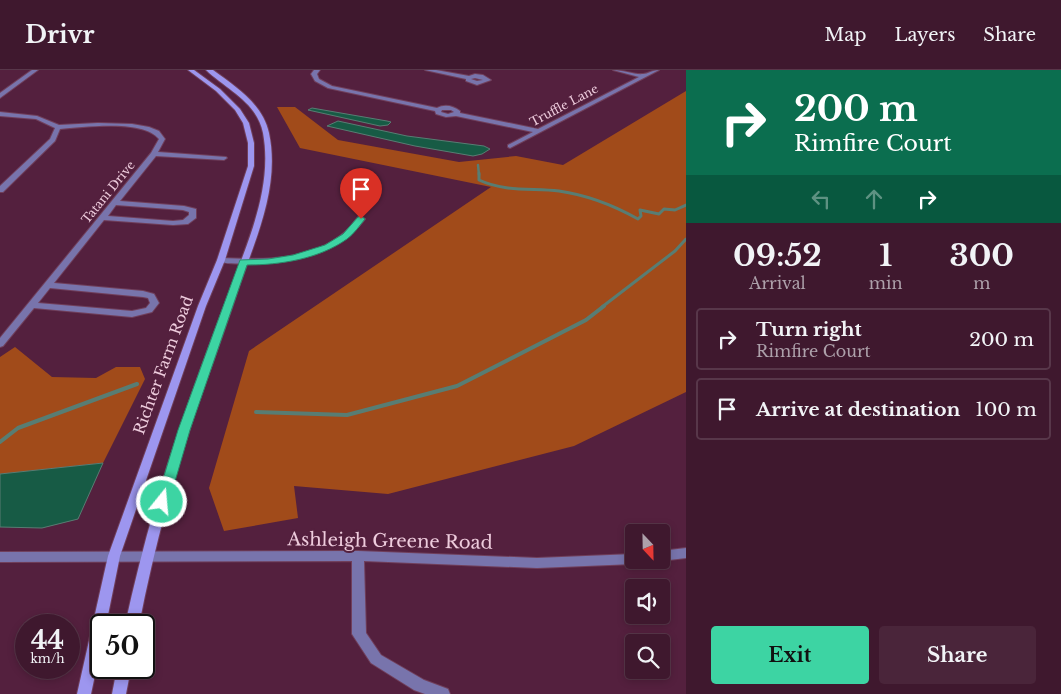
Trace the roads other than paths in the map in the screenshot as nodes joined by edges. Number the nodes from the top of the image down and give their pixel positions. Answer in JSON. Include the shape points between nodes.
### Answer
{"nodes":[{"id":1,"x":35,"y":70,"type":"edge"},
{"id":2,"x":190,"y":70,"type":"edge"},
{"id":3,"x":209,"y":70,"type":"edge"},
{"id":4,"x":317,"y":70,"type":"edge"},
{"id":5,"x":428,"y":70,"type":"edge"},
{"id":6,"x":616,"y":70,"type":"edge"},
{"id":7,"x":656,"y":70,"type":"edge"},
{"id":8,"x":643,"y":76,"type":"junction"},
{"id":9,"x":469,"y":78,"type":"dead end"},
{"id":10,"x":0,"y":96,"type":"edge"},
{"id":11,"x":0,"y":114,"type":"edge"},
{"id":12,"x":58,"y":128,"type":"junction"},
{"id":13,"x":538,"y":132,"type":"junction"},
{"id":14,"x":510,"y":146,"type":"dead end"},
{"id":15,"x":154,"y":154,"type":"junction"},
{"id":16,"x":224,"y":158,"type":"dead end"},
{"id":17,"x":0,"y":190,"type":"edge"},
{"id":18,"x":114,"y":203,"type":"junction"},
{"id":19,"x":101,"y":218,"type":"junction"},
{"id":20,"x":361,"y":219,"type":"dead end"},
{"id":21,"x":221,"y":260,"type":"junction"},
{"id":22,"x":244,"y":262,"type":"junction"},
{"id":23,"x":48,"y":285,"type":"junction"},
{"id":24,"x":32,"y":305,"type":"junction"},
{"id":25,"x":0,"y":344,"type":"edge"},
{"id":26,"x":686,"y":554,"type":"edge"},
{"id":27,"x":670,"y":555,"type":"edge"},
{"id":28,"x":114,"y":556,"type":"junction"},
{"id":29,"x":146,"y":556,"type":"junction"},
{"id":30,"x":358,"y":556,"type":"junction"},
{"id":31,"x":0,"y":557,"type":"edge"},
{"id":32,"x":625,"y":559,"type":"edge"},
{"id":33,"x":134,"y":614,"type":"edge"},
{"id":34,"x":122,"y":679,"type":"edge"},
{"id":35,"x":84,"y":694,"type":"edge"},
{"id":36,"x":119,"y":694,"type":"edge"},
{"id":37,"x":443,"y":694,"type":"edge"}],
"edges":[{"from":1,"to":10,"type":"street"},
{"from":2,"to":21,"type":"main road","name":"Richter Farm Road","via":[[237,109],[246,124],[251,143],[251,166]]},
{"from":3,"to":22,"type":"main road","via":[[252,105],[266,131],[270,164]]},
{"from":4,"to":13,"type":"street","via":[[314,74],[317,80],[330,87],[438,110],[452,108],[457,110],[456,114]]},
{"from":5,"to":9,"type":"street"},
{"from":6,"to":8,"type":"street"},
{"from":7,"to":8,"type":"street","name":"Truffle Lane"},
{"from":8,"to":13,"type":"street","name":"Truffle Lane"},
{"from":11,"to":12,"type":"street","via":[[42,119]]},
{"from":12,"to":15,"type":"street","name":"Tatani Drive","via":[[105,124],[151,129],[162,139]]},
{"from":12,"to":17,"type":"street","via":[[53,140]]},
{"from":13,"to":14,"type":"street","name":"Truffle Lane"},
{"from":15,"to":16,"type":"street"},
{"from":15,"to":18,"type":"street","name":"Tatani Drive"},
{"from":18,"to":19,"type":"street","name":"Tatani Drive"},
{"from":18,"to":19,"type":"street","via":[[184,208],[193,212],[193,216],[185,222],[173,223]]},
{"from":19,"to":23,"type":"street","name":"Tatani Drive"},
{"from":20,"to":22,"type":"street","via":[[346,236],[328,246],[286,259]]},
{"from":21,"to":22,"type":"street"},
{"from":21,"to":28,"type":"main road","name":"Richter Farm Road"},
{"from":22,"to":29,"type":"main road","via":[[184,430]]},
{"from":23,"to":24,"type":"street","name":"Tatani Drive"},
{"from":23,"to":24,"type":"street","via":[[143,294],[151,296],[155,303],[149,310],[132,314]]},
{"from":24,"to":25,"type":"street","name":"Tatani Drive"},
{"from":26,"to":27,"type":"street"},
{"from":28,"to":29,"type":"street","name":"Ashleigh Greene Road"},
{"from":28,"to":31,"type":"street","name":"Ashleigh Greene Road"},
{"from":28,"to":35,"type":"main road","name":"Richter Farm Road"},
{"from":29,"to":30,"type":"street","name":"Ashleigh Greene Road"},
{"from":29,"to":33,"type":"main road"},
{"from":30,"to":32,"type":"street","name":"Ashleigh Greene Road","via":[[537,562]]},
{"from":30,"to":37,"type":"street","via":[[359,634],[376,659],[419,685]]},
{"from":34,"to":36,"type":"main road"}]}
